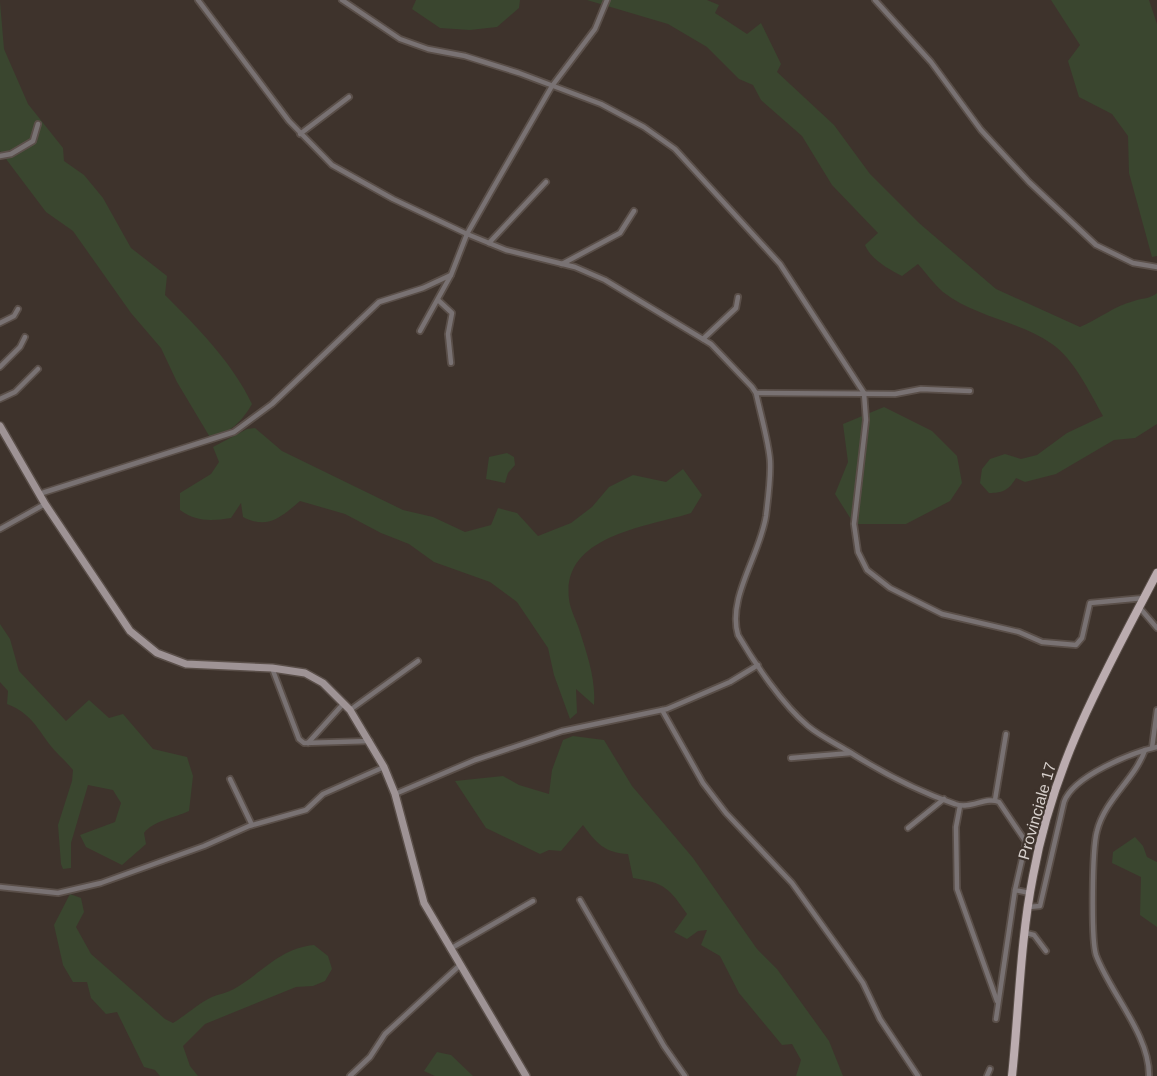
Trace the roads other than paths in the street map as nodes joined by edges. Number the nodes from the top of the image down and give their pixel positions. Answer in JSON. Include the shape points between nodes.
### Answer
{"nodes":[{"id":1,"x":198,"y":0,"type":"edge"},
{"id":2,"x":342,"y":0,"type":"edge"},
{"id":3,"x":606,"y":0,"type":"edge"},
{"id":4,"x":875,"y":0,"type":"edge"},
{"id":5,"x":552,"y":86,"type":"junction"},
{"id":6,"x":349,"y":97,"type":"dead end"},
{"id":7,"x":38,"y":124,"type":"dead end"},
{"id":8,"x":300,"y":134,"type":"junction"},
{"id":9,"x":0,"y":156,"type":"edge"},
{"id":10,"x":546,"y":182,"type":"dead end"},
{"id":11,"x":634,"y":211,"type":"dead end"},
{"id":12,"x":467,"y":234,"type":"junction"},
{"id":13,"x":489,"y":243,"type":"junction"},
{"id":14,"x":562,"y":264,"type":"junction"},
{"id":15,"x":1157,"y":267,"type":"edge"},
{"id":16,"x":451,"y":275,"type":"junction"},
{"id":17,"x":738,"y":297,"type":"dead end"},
{"id":18,"x":438,"y":300,"type":"junction"},
{"id":19,"x":18,"y":309,"type":"dead end"},
{"id":20,"x":0,"y":324,"type":"edge"},
{"id":21,"x":420,"y":331,"type":"dead end"},
{"id":22,"x":25,"y":338,"type":"dead end"},
{"id":23,"x":704,"y":339,"type":"junction"},
{"id":24,"x":451,"y":363,"type":"dead end"},
{"id":25,"x":0,"y":367,"type":"edge"},
{"id":26,"x":38,"y":369,"type":"dead end"},
{"id":27,"x":970,"y":391,"type":"dead end"},
{"id":28,"x":756,"y":393,"type":"junction"},
{"id":29,"x":864,"y":393,"type":"junction"},
{"id":30,"x":0,"y":399,"type":"edge"},
{"id":31,"x":0,"y":426,"type":"edge"},
{"id":32,"x":39,"y":494,"type":"junction"},
{"id":33,"x":45,"y":504,"type":"junction"},
{"id":34,"x":0,"y":529,"type":"edge"},
{"id":35,"x":1157,"y":573,"type":"edge"},
{"id":36,"x":1144,"y":598,"type":"junction"},
{"id":37,"x":1139,"y":607,"type":"junction"},
{"id":38,"x":1157,"y":628,"type":"edge"},
{"id":39,"x":418,"y":661,"type":"dead end"},
{"id":40,"x":758,"y":665,"type":"junction"},
{"id":41,"x":272,"y":668,"type":"junction"},
{"id":42,"x":344,"y":703,"type":"junction"},
{"id":43,"x":350,"y":710,"type":"junction"},
{"id":44,"x":662,"y":710,"type":"junction"},
{"id":45,"x":1157,"y":710,"type":"edge"},
{"id":46,"x":1006,"y":734,"type":"dead end"},
{"id":47,"x":370,"y":741,"type":"junction"},
{"id":48,"x":308,"y":743,"type":"junction"},
{"id":49,"x":1155,"y":747,"type":"edge"},
{"id":50,"x":1145,"y":750,"type":"junction"},
{"id":51,"x":851,"y":753,"type":"junction"},
{"id":52,"x":790,"y":758,"type":"dead end"},
{"id":53,"x":384,"y":766,"type":"junction"},
{"id":54,"x":230,"y":779,"type":"dead end"},
{"id":55,"x":395,"y":795,"type":"junction"},
{"id":56,"x":944,"y":799,"type":"junction"},
{"id":57,"x":995,"y":800,"type":"junction"},
{"id":58,"x":960,"y":806,"type":"junction"},
{"id":59,"x":252,"y":825,"type":"junction"},
{"id":60,"x":908,"y":828,"type":"dead end"},
{"id":61,"x":1041,"y":843,"type":"junction"},
{"id":62,"x":1054,"y":843,"type":"junction"},
{"id":63,"x":0,"y":887,"type":"edge"},
{"id":64,"x":1015,"y":890,"type":"junction"},
{"id":65,"x":1031,"y":894,"type":"junction"},
{"id":66,"x":580,"y":900,"type":"dead end"},
{"id":67,"x":533,"y":902,"type":"dead end"},
{"id":68,"x":1029,"y":906,"type":"junction"},
{"id":69,"x":1026,"y":933,"type":"junction"},
{"id":70,"x":450,"y":949,"type":"junction"},
{"id":71,"x":1046,"y":951,"type":"dead end"},
{"id":72,"x":459,"y":966,"type":"junction"},
{"id":73,"x":997,"y":1001,"type":"junction"},
{"id":74,"x":996,"y":1019,"type":"dead end"},
{"id":75,"x":990,"y":1069,"type":"dead end"},
{"id":76,"x":1149,"y":1069,"type":"junction"},
{"id":77,"x":1157,"y":1071,"type":"edge"},
{"id":78,"x":350,"y":1076,"type":"edge"},
{"id":79,"x":526,"y":1076,"type":"edge"},
{"id":80,"x":685,"y":1076,"type":"edge"},
{"id":81,"x":918,"y":1076,"type":"edge"},
{"id":82,"x":987,"y":1076,"type":"edge"},
{"id":83,"x":1012,"y":1076,"type":"edge"},
{"id":84,"x":1149,"y":1076,"type":"edge"}],
"edges":[{"from":1,"to":8,"type":"street"},
{"from":2,"to":5,"type":"street","via":[[400,39]]},
{"from":3,"to":5,"type":"street","via":[[595,29]]},
{"from":4,"to":15,"type":"street","via":[[931,62],[1000,153],[1036,189],[1096,245],[1133,263]]},
{"from":5,"to":12,"type":"street"},
{"from":5,"to":29,"type":"street","via":[[621,113],[681,154],[780,264]]},
{"from":6,"to":8,"type":"street"},
{"from":7,"to":9,"type":"street","via":[[33,141]]},
{"from":8,"to":12,"type":"street","via":[[345,173]]},
{"from":10,"to":13,"type":"street"},
{"from":11,"to":14,"type":"street","via":[[620,233]]},
{"from":12,"to":13,"type":"street"},
{"from":12,"to":16,"type":"street"},
{"from":13,"to":14,"type":"street"},
{"from":14,"to":23,"type":"street","via":[[605,280]]},
{"from":16,"to":18,"type":"street"},
{"from":16,"to":32,"type":"street","via":[[379,302],[272,404],[234,432]]},
{"from":17,"to":23,"type":"street","via":[[736,308]]},
{"from":18,"to":21,"type":"street"},
{"from":18,"to":24,"type":"street","via":[[452,313],[448,334]]},
{"from":19,"to":20,"type":"street"},
{"from":22,"to":25,"type":"street"},
{"from":23,"to":28,"type":"street"},
{"from":26,"to":30,"type":"street","via":[[15,392]]},
{"from":27,"to":29,"type":"street"},
{"from":28,"to":29,"type":"street"},
{"from":28,"to":40,"type":"street","via":[[770,458],[766,517],[736,601],[734,622]]},
{"from":29,"to":36,"type":"street","via":[[866,420],[855,504],[855,538],[863,564],[880,582],[942,614],[1019,632],[1042,642],[1070,645],[1076,645],[1082,638],[1090,603]]},
{"from":31,"to":32,"type":"street"},
{"from":32,"to":33,"type":"street"},
{"from":33,"to":34,"type":"street"},
{"from":33,"to":41,"type":"street","via":[[116,614],[157,653],[197,666]]},
{"from":35,"to":36,"type":"main road","name":"Provinciale 17"},
{"from":36,"to":37,"type":"main road","name":"Provinciale 17"},
{"from":37,"to":38,"type":"street"},
{"from":37,"to":61,"type":"main road","name":"Provinciale 17","via":[[1073,738]]},
{"from":39,"to":43,"type":"street"},
{"from":40,"to":44,"type":"street","via":[[730,682]]},
{"from":40,"to":51,"type":"street","via":[[809,727]]},
{"from":41,"to":42,"type":"street","via":[[305,673],[323,683]]},
{"from":41,"to":48,"type":"street","via":[[299,739]]},
{"from":42,"to":43,"type":"street"},
{"from":42,"to":48,"type":"street"},
{"from":43,"to":47,"type":"street"},
{"from":44,"to":55,"type":"street","via":[[562,731],[475,760]]},
{"from":44,"to":81,"type":"street","via":[[726,813],[792,883],[843,954]]},
{"from":45,"to":49,"type":"street"},
{"from":46,"to":57,"type":"street"},
{"from":47,"to":48,"type":"street"},
{"from":47,"to":53,"type":"street"},
{"from":49,"to":50,"type":"street"},
{"from":50,"to":62,"type":"street","via":[[1070,789]]},
{"from":50,"to":76,"type":"street","via":[[1141,763],[1114,797],[1097,830],[1094,936],[1096,956],[1146,1054]]},
{"from":51,"to":52,"type":"street"},
{"from":51,"to":56,"type":"street","via":[[895,779]]},
{"from":53,"to":55,"type":"street"},
{"from":53,"to":59,"type":"street","via":[[323,794],[306,810]]},
{"from":54,"to":59,"type":"street"},
{"from":55,"to":70,"type":"street","via":[[420,892]]},
{"from":56,"to":58,"type":"street"},
{"from":56,"to":60,"type":"street"},
{"from":57,"to":58,"type":"street"},
{"from":57,"to":64,"type":"street","via":[[1003,805],[1026,842]]},
{"from":58,"to":73,"type":"street","via":[[956,827],[957,889]]},
{"from":59,"to":63,"type":"street","via":[[204,846],[75,890]]},
{"from":61,"to":62,"type":"street"},
{"from":61,"to":65,"type":"main road","name":"Provinciale 17"},
{"from":62,"to":68,"type":"street","via":[[1040,906]]},
{"from":64,"to":65,"type":"street"},
{"from":64,"to":73,"type":"street"},
{"from":65,"to":68,"type":"main road","name":"Provinciale 17"},
{"from":66,"to":80,"type":"street"},
{"from":67,"to":70,"type":"street"},
{"from":68,"to":69,"type":"main road","name":"Provinciale 17"},
{"from":69,"to":71,"type":"street","via":[[1034,935]]},
{"from":69,"to":83,"type":"main road","name":"Provinciale 17"},
{"from":70,"to":72,"type":"street"},
{"from":72,"to":78,"type":"street","via":[[385,1034],[370,1057]]},
{"from":72,"to":79,"type":"street"},
{"from":73,"to":74,"type":"street"},
{"from":75,"to":82,"type":"street"},
{"from":76,"to":77,"type":"street"},
{"from":76,"to":84,"type":"street"}]}
